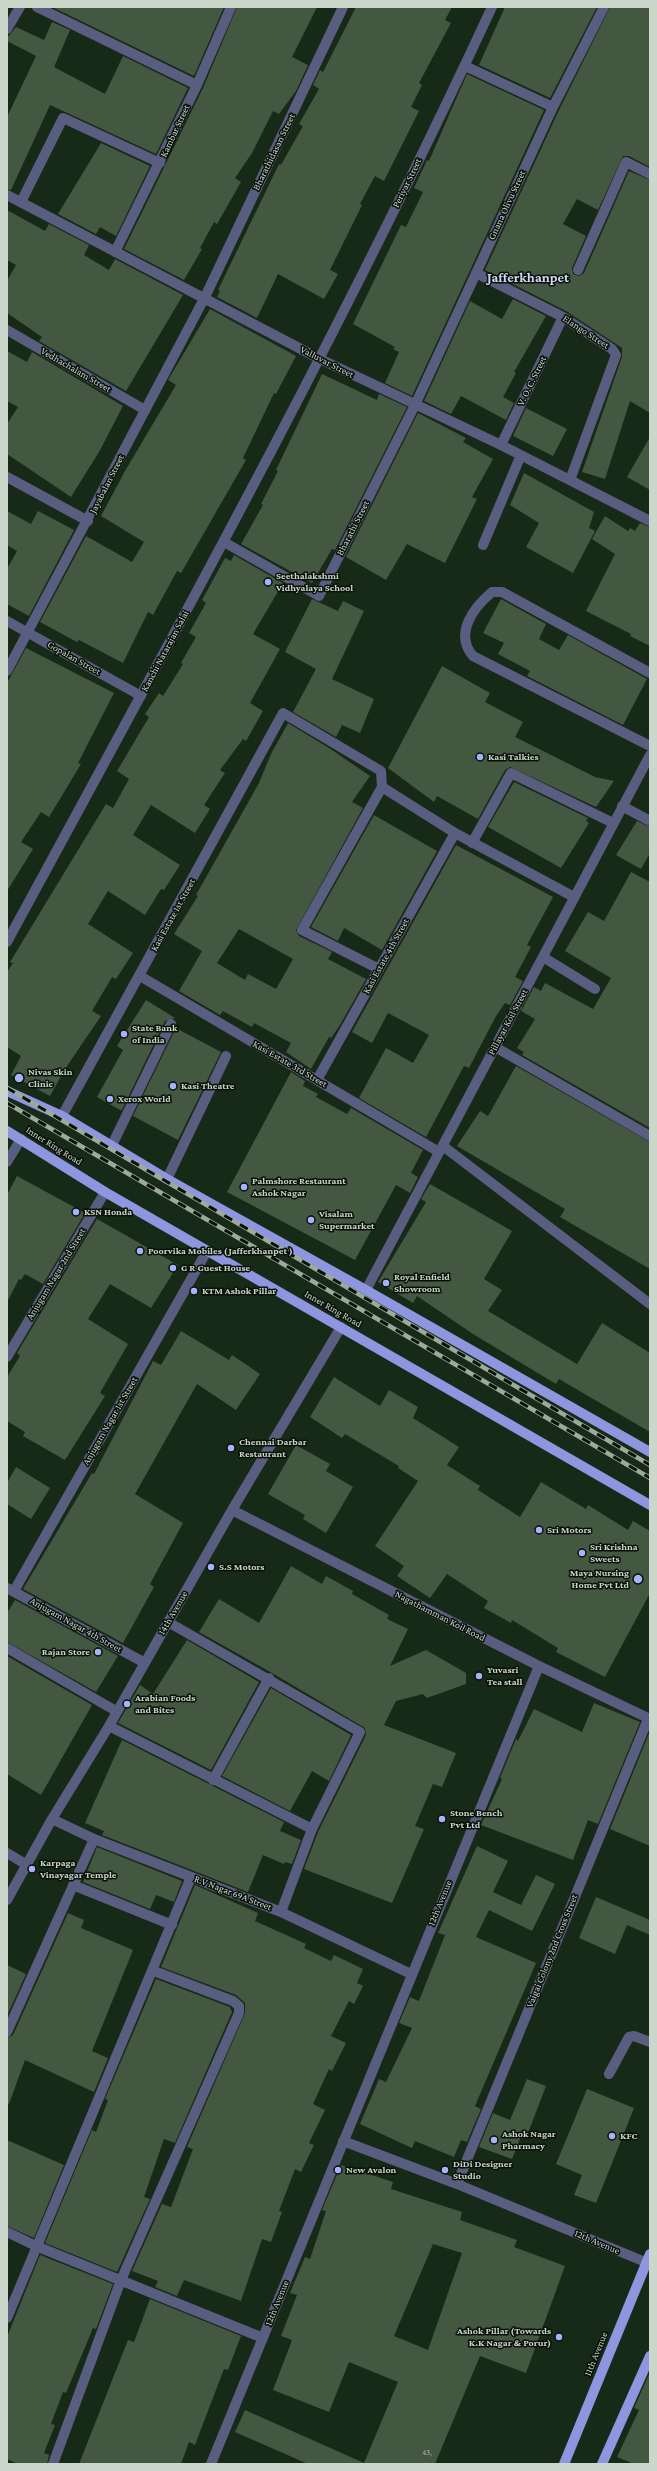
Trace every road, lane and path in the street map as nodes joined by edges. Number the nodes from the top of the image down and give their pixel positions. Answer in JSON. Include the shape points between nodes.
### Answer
{"nodes":[{"id":1,"x":20,"y":7,"type":"edge"},
{"id":2,"x":36,"y":7,"type":"edge"},
{"id":3,"x":231,"y":7,"type":"edge"},
{"id":4,"x":343,"y":7,"type":"edge"},
{"id":5,"x":492,"y":7,"type":"edge"},
{"id":6,"x":604,"y":7,"type":"edge"},
{"id":7,"x":7,"y":29,"type":"edge"},
{"id":8,"x":465,"y":66,"type":"junction"},
{"id":9,"x":197,"y":85,"type":"junction"},
{"id":10,"x":553,"y":107,"type":"junction"},
{"id":11,"x":160,"y":163,"type":"junction"},
{"id":12,"x":650,"y":174,"type":"edge"},
{"id":13,"x":7,"y":195,"type":"edge"},
{"id":14,"x":21,"y":202,"type":"junction"},
{"id":15,"x":114,"y":252,"type":"junction"},
{"id":16,"x":578,"y":270,"type":"dead end"},
{"id":17,"x":476,"y":272,"type":"junction"},
{"id":18,"x":205,"y":297,"type":"junction"},
{"id":19,"x":563,"y":317,"type":"junction"},
{"id":20,"x":7,"y":330,"type":"edge"},
{"id":21,"x":320,"y":359,"type":"junction"},
{"id":22,"x":415,"y":405,"type":"junction"},
{"id":23,"x":145,"y":410,"type":"junction"},
{"id":24,"x":501,"y":445,"type":"junction"},
{"id":25,"x":521,"y":455,"type":"junction"},
{"id":26,"x":7,"y":477,"type":"edge"},
{"id":27,"x":570,"y":480,"type":"junction"},
{"id":28,"x":88,"y":521,"type":"junction"},
{"id":29,"x":650,"y":521,"type":"edge"},
{"id":30,"x":224,"y":542,"type":"junction"},
{"id":31,"x":483,"y":545,"type":"dead end"},
{"id":32,"x":7,"y":621,"type":"edge"},
{"id":33,"x":28,"y":632,"type":"junction"},
{"id":34,"x":7,"y":671,"type":"edge"},
{"id":35,"x":650,"y":673,"type":"edge"},
{"id":36,"x":141,"y":696,"type":"junction"},
{"id":37,"x":650,"y":746,"type":"edge"},
{"id":38,"x":650,"y":755,"type":"edge"},
{"id":39,"x":382,"y":787,"type":"junction"},
{"id":40,"x":622,"y":806,"type":"junction"},
{"id":41,"x":650,"y":821,"type":"edge"},
{"id":42,"x":613,"y":823,"type":"junction"},
{"id":43,"x":455,"y":833,"type":"junction"},
{"id":44,"x":472,"y":843,"type":"junction"},
{"id":45,"x":574,"y":897,"type":"junction"},
{"id":46,"x":7,"y":942,"type":"edge"},
{"id":47,"x":543,"y":957,"type":"junction"},
{"id":48,"x":379,"y":969,"type":"junction"},
{"id":49,"x":140,"y":976,"type":"junction"},
{"id":50,"x":595,"y":989,"type":"dead end"},
{"id":51,"x":171,"y":1024,"type":"dead end"},
{"id":52,"x":495,"y":1047,"type":"junction"},
{"id":53,"x":226,"y":1056,"type":"dead end"},
{"id":54,"x":317,"y":1080,"type":"junction"},
{"id":55,"x":7,"y":1091,"type":"edge"},
{"id":56,"x":62,"y":1116,"type":"junction"},
{"id":57,"x":7,"y":1130,"type":"edge"},
{"id":58,"x":650,"y":1136,"type":"edge"},
{"id":59,"x":21,"y":1139,"type":"junction"},
{"id":60,"x":112,"y":1145,"type":"junction"},
{"id":61,"x":441,"y":1149,"type":"junction"},
{"id":62,"x":7,"y":1162,"type":"edge"},
{"id":63,"x":168,"y":1179,"type":"junction"},
{"id":64,"x":105,"y":1192,"type":"junction"},
{"id":65,"x":207,"y":1250,"type":"junction"},
{"id":66,"x":366,"y":1290,"type":"junction"},
{"id":67,"x":650,"y":1304,"type":"edge"},
{"id":68,"x":341,"y":1327,"type":"junction"},
{"id":69,"x":7,"y":1357,"type":"edge"},
{"id":70,"x":650,"y":1452,"type":"edge"},
{"id":71,"x":650,"y":1505,"type":"edge"},
{"id":72,"x":232,"y":1510,"type":"junction"},
{"id":73,"x":10,"y":1590,"type":"edge"},
{"id":74,"x":168,"y":1622,"type":"junction"},
{"id":75,"x":7,"y":1648,"type":"edge"},
{"id":76,"x":145,"y":1663,"type":"junction"},
{"id":77,"x":538,"y":1666,"type":"junction"},
{"id":78,"x":268,"y":1678,"type":"junction"},
{"id":79,"x":116,"y":1711,"type":"junction"},
{"id":80,"x":649,"y":1719,"type":"edge"},
{"id":81,"x":108,"y":1726,"type":"junction"},
{"id":82,"x":213,"y":1780,"type":"junction"},
{"id":83,"x":52,"y":1819,"type":"junction"},
{"id":84,"x":312,"y":1829,"type":"junction"},
{"id":85,"x":94,"y":1839,"type":"junction"},
{"id":86,"x":7,"y":1853,"type":"edge"},
{"id":87,"x":27,"y":1865,"type":"junction"},
{"id":88,"x":191,"y":1877,"type":"junction"},
{"id":89,"x":73,"y":1885,"type":"junction"},
{"id":90,"x":7,"y":1900,"type":"edge"},
{"id":91,"x":281,"y":1912,"type":"junction"},
{"id":92,"x":172,"y":1925,"type":"junction"},
{"id":93,"x":154,"y":1971,"type":"junction"},
{"id":94,"x":411,"y":1974,"type":"junction"},
{"id":95,"x":7,"y":2032,"type":"edge"},
{"id":96,"x":650,"y":2042,"type":"edge"},
{"id":97,"x":609,"y":2074,"type":"dead end"},
{"id":98,"x":343,"y":2141,"type":"junction"},
{"id":99,"x":456,"y":2184,"type":"junction"},
{"id":100,"x":7,"y":2232,"type":"edge"},
{"id":101,"x":36,"y":2246,"type":"junction"},
{"id":102,"x":649,"y":2260,"type":"edge"},
{"id":103,"x":121,"y":2280,"type":"junction"},
{"id":104,"x":7,"y":2318,"type":"edge"},
{"id":105,"x":263,"y":2338,"type":"junction"},
{"id":106,"x":650,"y":2356,"type":"edge"},
{"id":107,"x":53,"y":2464,"type":"edge"},
{"id":108,"x":211,"y":2464,"type":"edge"},
{"id":109,"x":564,"y":2464,"type":"edge"},
{"id":110,"x":602,"y":2464,"type":"edge"}],
"edges":[{"from":1,"to":7,"type":"street"},
{"from":2,"to":9,"type":"street"},
{"from":3,"to":9,"type":"street","name":"Kambar Street"},
{"from":4,"to":18,"type":"street","name":"Bharathidasan Street"},
{"from":5,"to":8,"type":"street","name":"Periyar Street"},
{"from":6,"to":10,"type":"street","name":"Gnana Olivu Street"},
{"from":8,"to":10,"type":"street"},
{"from":8,"to":21,"type":"street","name":"Periyar Street"},
{"from":9,"to":11,"type":"street","name":"Kambar Street"},
{"from":10,"to":17,"type":"street","name":"Gnana Olivu Street"},
{"from":11,"to":14,"type":"street","via":[[63,118]]},
{"from":11,"to":15,"type":"street","name":"Kambar Street"},
{"from":12,"to":16,"type":"street","via":[[626,162]]},
{"from":13,"to":14,"type":"street","name":"Valluvar Street"},
{"from":14,"to":15,"type":"street","name":"Valluvar Street"},
{"from":15,"to":18,"type":"street","name":"Valluvar Street"},
{"from":17,"to":19,"type":"street","name":"Elango Street"},
{"from":17,"to":22,"type":"street","name":"Gnana Olivu Street"},
{"from":18,"to":21,"type":"street","name":"Valluvar Street"},
{"from":18,"to":23,"type":"street","name":"Jayabalan Street"},
{"from":19,"to":24,"type":"street","name":"V. O. C. Street"},
{"from":19,"to":27,"type":"street","name":"Elango Street","via":[[612,349],[616,355]]},
{"from":20,"to":23,"type":"street","name":"Vedhachalam Street"},
{"from":21,"to":22,"type":"street","name":"Valluvar Street"},
{"from":21,"to":30,"type":"street","name":"Kanchi Natarajan Salai"},
{"from":22,"to":24,"type":"street","name":"Valluvar Street"},
{"from":22,"to":30,"type":"street","name":"Bharathi Street","via":[[319,596]]},
{"from":23,"to":28,"type":"street","name":"Jayabalan Street"},
{"from":24,"to":25,"type":"street","name":"Valluvar Street"},
{"from":25,"to":27,"type":"street","name":"Valluvar Street"},
{"from":25,"to":31,"type":"street"},
{"from":26,"to":28,"type":"street"},
{"from":27,"to":29,"type":"street","name":"Valluvar Street"},
{"from":28,"to":33,"type":"street","name":"Jayabalan Street"},
{"from":30,"to":36,"type":"street","name":"Kanchi Natarajan Salai"},
{"from":32,"to":33,"type":"street","name":"Gopalan Street"},
{"from":33,"to":34,"type":"street","name":"Jayabalan Street"},
{"from":33,"to":36,"type":"street","name":"Gopalan Street"},
{"from":35,"to":37,"type":"street","via":[[502,592],[492,592],[482,600],[465,628],[463,637],[466,649],[481,662]]},
{"from":36,"to":46,"type":"street","name":"Kanchi Natarajan Salai"},
{"from":38,"to":40,"type":"street","name":"Pillayar Koil Street"},
{"from":39,"to":43,"type":"street"},
{"from":39,"to":48,"type":"street","via":[[302,930]]},
{"from":39,"to":49,"type":"street","name":"Kasi Estate 1st Street","via":[[381,771],[283,713]]},
{"from":40,"to":41,"type":"street"},
{"from":40,"to":42,"type":"street","name":"Pillayar Koil Street"},
{"from":42,"to":44,"type":"street","via":[[511,773]]},
{"from":42,"to":45,"type":"street","name":"Pillayar Koil Street"},
{"from":43,"to":44,"type":"street"},
{"from":43,"to":48,"type":"street","name":"Kasi Estate 4th Street"},
{"from":44,"to":45,"type":"street"},
{"from":45,"to":47,"type":"street","name":"Pillayar Koil Street"},
{"from":47,"to":50,"type":"street"},
{"from":47,"to":52,"type":"street","name":"Pillayar Koil Street"},
{"from":48,"to":54,"type":"street","name":"Kasi Estate 4th Street"},
{"from":49,"to":54,"type":"street","name":"Kasi Estate 3rd Street"},
{"from":49,"to":56,"type":"street","name":"Kasi Estate 1st Street"},
{"from":51,"to":60,"type":"street"},
{"from":52,"to":58,"type":"street"},
{"from":52,"to":61,"type":"street","name":"Pillayar Koil Street"},
{"from":53,"to":63,"type":"street"},
{"from":54,"to":61,"type":"street","name":"Kasi Estate 3rd Street"},
{"from":55,"to":56,"type":"main road"},
{"from":56,"to":60,"type":"main road"},
{"from":57,"to":59,"type":"main road","name":"Inner Ring Road"},
{"from":59,"to":62,"type":"street"},
{"from":59,"to":64,"type":"main road","name":"Inner Ring Road"},
{"from":60,"to":63,"type":"main road"},
{"from":61,"to":66,"type":"street","name":"Pillayar Koil Street"},
{"from":61,"to":67,"type":"street","name":"Kasi Estate 3rd Street"},
{"from":63,"to":66,"type":"main road"},
{"from":64,"to":65,"type":"main road","name":"Inner Ring Road"},
{"from":64,"to":69,"type":"street","name":"Anjugam Nagar 2nd Street"},
{"from":65,"to":68,"type":"main road","name":"Inner Ring Road"},
{"from":65,"to":73,"type":"street","name":"Anjugam Nagar 1st Street"},
{"from":66,"to":70,"type":"main road"},
{"from":68,"to":71,"type":"main road","name":"Inner Ring Road"},
{"from":68,"to":72,"type":"street","name":"14th Avenue"},
{"from":72,"to":74,"type":"street","name":"14th Avenue"},
{"from":72,"to":77,"type":"street","name":"Nagathamman Koil Road"},
{"from":73,"to":76,"type":"street","name":"Anjugam Nagar 4th Street"},
{"from":74,"to":76,"type":"street","name":"14th Avenue"},
{"from":74,"to":78,"type":"street"},
{"from":75,"to":79,"type":"street"},
{"from":76,"to":79,"type":"street","name":"14th Avenue"},
{"from":77,"to":80,"type":"street","name":"Nagathamman Koil Road"},
{"from":77,"to":94,"type":"street","name":"12th Avenue"},
{"from":78,"to":82,"type":"street"},
{"from":78,"to":84,"type":"street","via":[[360,1732]]},
{"from":79,"to":81,"type":"street","name":"14th Avenue"},
{"from":80,"to":99,"type":"street","name":"Vaigai Colony 2nd Cross Street"},
{"from":81,"to":82,"type":"street"},
{"from":81,"to":83,"type":"street","name":"14th Avenue"},
{"from":82,"to":84,"type":"street"},
{"from":83,"to":85,"type":"street","name":"R.V Nagar 69A Street"},
{"from":83,"to":87,"type":"street","name":"14th Avenue"},
{"from":84,"to":91,"type":"street"},
{"from":85,"to":88,"type":"street","name":"R.V Nagar 69A Street"},
{"from":85,"to":89,"type":"street"},
{"from":86,"to":87,"type":"street"},
{"from":87,"to":90,"type":"street","name":"14th Avenue"},
{"from":88,"to":91,"type":"street","name":"R.V Nagar 69A Street"},
{"from":88,"to":92,"type":"street"},
{"from":89,"to":92,"type":"street"},
{"from":89,"to":95,"type":"street"},
{"from":91,"to":94,"type":"street","name":"R.V Nagar 69A Street"},
{"from":92,"to":93,"type":"street"},
{"from":93,"to":101,"type":"street"},
{"from":93,"to":103,"type":"street","via":[[233,2001],[240,2009]]},
{"from":94,"to":98,"type":"street","name":"12th Avenue"},
{"from":96,"to":97,"type":"street","via":[[630,2037]]},
{"from":98,"to":99,"type":"street","name":"12th Avenue"},
{"from":98,"to":105,"type":"street","name":"12th Avenue"},
{"from":99,"to":102,"type":"street","name":"12th Avenue"},
{"from":100,"to":101,"type":"street"},
{"from":101,"to":103,"type":"street"},
{"from":101,"to":104,"type":"street"},
{"from":102,"to":109,"type":"main road","name":"11th Avenue"},
{"from":103,"to":105,"type":"street"},
{"from":103,"to":107,"type":"street"},
{"from":105,"to":108,"type":"street","name":"12th Avenue"},
{"from":106,"to":110,"type":"main road"}]}
